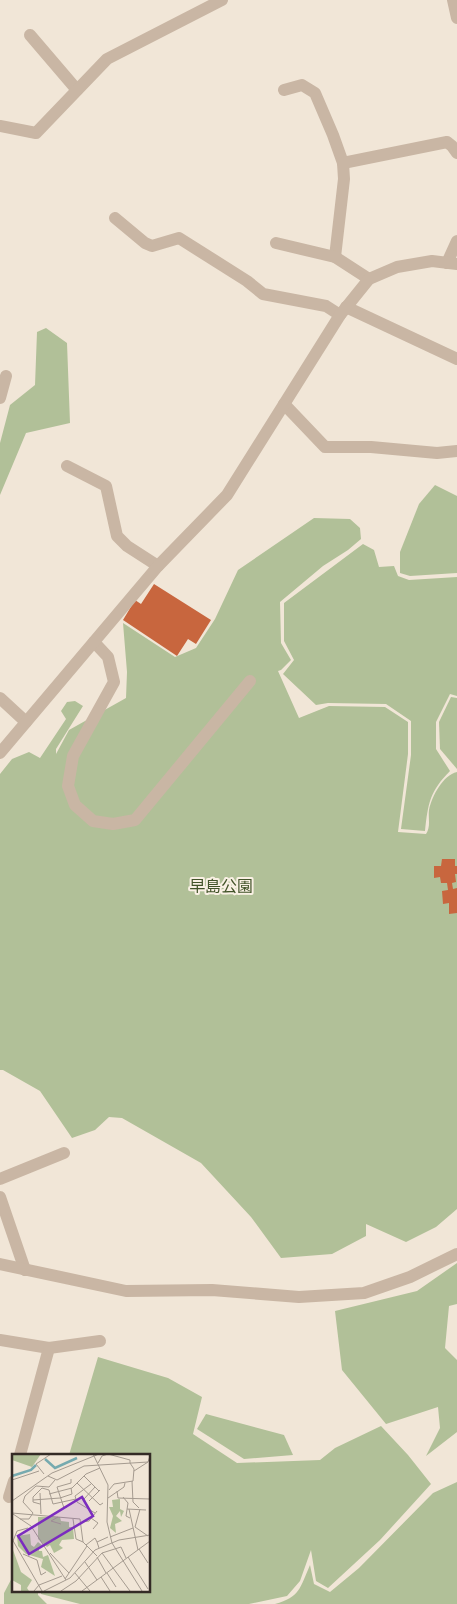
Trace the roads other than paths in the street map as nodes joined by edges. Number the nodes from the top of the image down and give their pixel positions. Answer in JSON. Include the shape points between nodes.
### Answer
{"nodes":[{"id":1,"x":222,"y":0,"type":"edge"},
{"id":2,"x":453,"y":0,"type":"edge"},
{"id":3,"x":457,"y":18,"type":"edge"},
{"id":4,"x":30,"y":35,"type":"dead end"},
{"id":5,"x":78,"y":90,"type":"junction"},
{"id":6,"x":284,"y":90,"type":"dead end"},
{"id":7,"x":0,"y":126,"type":"edge"},
{"id":8,"x":457,"y":153,"type":"edge"},
{"id":9,"x":343,"y":163,"type":"junction"},
{"id":10,"x":115,"y":218,"type":"dead end"},
{"id":11,"x":457,"y":241,"type":"edge"},
{"id":12,"x":276,"y":243,"type":"dead end"},
{"id":13,"x":335,"y":257,"type":"junction"},
{"id":14,"x":452,"y":263,"type":"edge"},
{"id":15,"x":369,"y":280,"type":"junction"},
{"id":16,"x":343,"y":311,"type":"junction"},
{"id":17,"x":457,"y":359,"type":"edge"},
{"id":18,"x":6,"y":376,"type":"dead end"},
{"id":19,"x":0,"y":398,"type":"edge"},
{"id":20,"x":284,"y":404,"type":"junction"},
{"id":21,"x":457,"y":451,"type":"edge"},
{"id":22,"x":67,"y":466,"type":"dead end"},
{"id":23,"x":158,"y":566,"type":"junction"},
{"id":24,"x":94,"y":642,"type":"junction"},
{"id":25,"x":250,"y":681,"type":"dead end"},
{"id":26,"x":0,"y":698,"type":"edge"},
{"id":27,"x":26,"y":722,"type":"junction"},
{"id":28,"x":0,"y":753,"type":"edge"},
{"id":29,"x":64,"y":1153,"type":"dead end"},
{"id":30,"x":0,"y":1179,"type":"edge"},
{"id":31,"x":0,"y":1197,"type":"edge"},
{"id":32,"x":457,"y":1254,"type":"edge"},
{"id":33,"x":0,"y":1264,"type":"edge"},
{"id":34,"x":25,"y":1270,"type":"junction"},
{"id":35,"x":0,"y":1340,"type":"edge"},
{"id":36,"x":100,"y":1341,"type":"dead end"},
{"id":37,"x":49,"y":1348,"type":"junction"},
{"id":38,"x":20,"y":1454,"type":"edge"},
{"id":39,"x":12,"y":1489,"type":"edge"},
{"id":40,"x":10,"y":1497,"type":"dead end"}],
"edges":[{"from":1,"to":5,"type":"street","via":[[107,59]]},
{"from":2,"to":3,"type":"street"},
{"from":4,"to":5,"type":"street"},
{"from":5,"to":7,"type":"street","via":[[36,133]]},
{"from":6,"to":9,"type":"street","via":[[302,85],[315,93]]},
{"from":8,"to":9,"type":"street","via":[[447,142]]},
{"from":9,"to":13,"type":"street"},
{"from":10,"to":16,"type":"street","via":[[145,244],[152,246],[179,238],[263,294]]},
{"from":11,"to":14,"type":"street"},
{"from":12,"to":13,"type":"street"},
{"from":13,"to":15,"type":"street"},
{"from":14,"to":15,"type":"street","via":[[432,261],[397,267]]},
{"from":15,"to":16,"type":"street"},
{"from":16,"to":17,"type":"street"},
{"from":16,"to":20,"type":"street"},
{"from":18,"to":19,"type":"street"},
{"from":20,"to":21,"type":"street","via":[[325,447],[437,453]]},
{"from":20,"to":23,"type":"street","via":[[227,495]]},
{"from":22,"to":23,"type":"street","via":[[106,486],[117,536]]},
{"from":23,"to":24,"type":"street"},
{"from":24,"to":25,"type":"street","via":[[108,657],[114,682],[73,756],[68,786],[75,805],[93,821],[113,824],[135,820]]},
{"from":24,"to":27,"type":"street"},
{"from":26,"to":27,"type":"street"},
{"from":27,"to":28,"type":"street"},
{"from":29,"to":30,"type":"street"},
{"from":31,"to":34,"type":"street"},
{"from":32,"to":34,"type":"street","via":[[410,1277],[364,1293],[298,1297],[212,1290],[126,1291]]},
{"from":33,"to":34,"type":"street"},
{"from":35,"to":37,"type":"street"},
{"from":36,"to":37,"type":"street"},
{"from":37,"to":38,"type":"street"},
{"from":39,"to":40,"type":"street"}]}
